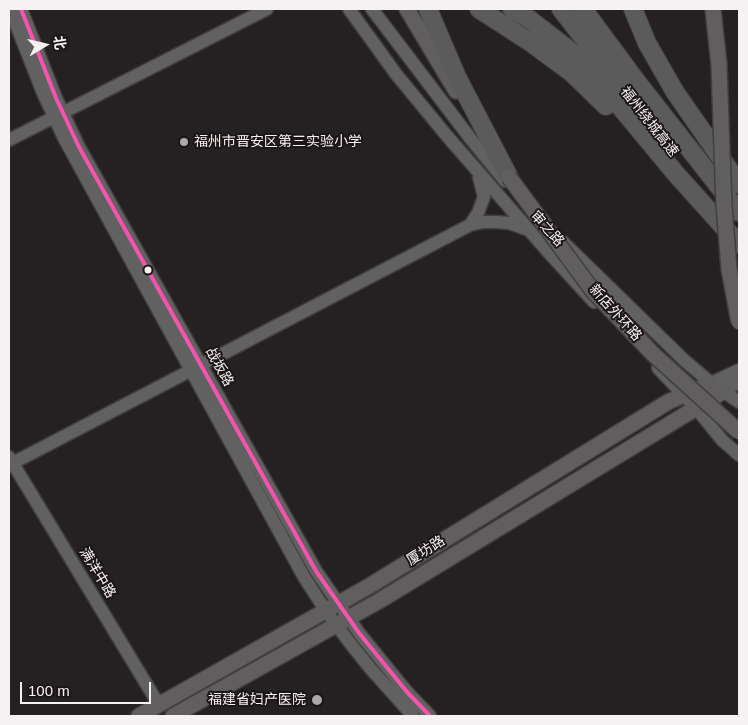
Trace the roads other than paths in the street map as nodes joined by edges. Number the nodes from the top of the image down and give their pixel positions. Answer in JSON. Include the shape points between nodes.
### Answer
{"nodes":[{"id":1,"x":10,"y":9,"type":"edge"},
{"id":2,"x":21,"y":9,"type":"edge"},
{"id":3,"x":267,"y":9,"type":"edge"},
{"id":4,"x":349,"y":9,"type":"edge"},
{"id":5,"x":372,"y":9,"type":"edge"},
{"id":6,"x":407,"y":9,"type":"edge"},
{"id":7,"x":480,"y":9,"type":"edge"},
{"id":8,"x":512,"y":9,"type":"edge"},
{"id":9,"x":561,"y":9,"type":"edge"},
{"id":10,"x":583,"y":9,"type":"edge"},
{"id":11,"x":633,"y":9,"type":"edge"},
{"id":12,"x":713,"y":9,"type":"edge"},
{"id":13,"x":428,"y":10,"type":"edge"},
{"id":14,"x":58,"y":115,"type":"junction"},
{"id":15,"x":9,"y":140,"type":"edge"},
{"id":16,"x":478,"y":172,"type":"junction"},
{"id":17,"x":676,"y":174,"type":"junction"},
{"id":18,"x":508,"y":177,"type":"junction"},
{"id":19,"x":739,"y":184,"type":"edge"},
{"id":20,"x":470,"y":225,"type":"junction"},
{"id":21,"x":736,"y":229,"type":"edge"},
{"id":22,"x":529,"y":230,"type":"junction"},
{"id":23,"x":739,"y":322,"type":"edge"},
{"id":24,"x":196,"y":368,"type":"junction"},
{"id":25,"x":739,"y":370,"type":"edge"},
{"id":26,"x":739,"y":382,"type":"edge"},
{"id":27,"x":717,"y":387,"type":"junction"},
{"id":28,"x":685,"y":396,"type":"junction"},
{"id":29,"x":739,"y":402,"type":"edge"},
{"id":30,"x":696,"y":408,"type":"junction"},
{"id":31,"x":739,"y":432,"type":"edge"},
{"id":32,"x":739,"y":455,"type":"edge"},
{"id":33,"x":10,"y":461,"type":"edge"},
{"id":34,"x":332,"y":608,"type":"junction"},
{"id":35,"x":343,"y":622,"type":"junction"},
{"id":36,"x":158,"y":705,"type":"junction"},
{"id":37,"x":139,"y":716,"type":"edge"},
{"id":38,"x":173,"y":716,"type":"edge"},
{"id":39,"x":413,"y":716,"type":"edge"},
{"id":40,"x":430,"y":716,"type":"edge"}],
"edges":[{"from":1,"to":14,"type":"main road","name":"战坂路"},
{"from":2,"to":14,"type":"main road","name":"战坂路"},
{"from":3,"to":14,"type":"main road"},
{"from":4,"to":16,"type":"main road","name":"审之路","via":[[396,74]]},
{"from":5,"to":27,"type":"main road","name":"审之路","via":[[520,199],[684,360]]},
{"from":6,"to":18,"type":"main road","name":"新店外环路"},
{"from":7,"to":17,"type":"highway","via":[[572,73]]},
{"from":8,"to":17,"type":"highway","via":[[573,53]]},
{"from":9,"to":21,"type":"highway","name":"福州绕城高速"},
{"from":10,"to":21,"type":"highway","name":"福州绕城高速","via":[[637,82]]},
{"from":11,"to":19,"type":"highway","via":[[675,92]]},
{"from":12,"to":23,"type":"main road","bridge":true,"via":[[729,269]]},
{"from":13,"to":18,"type":"highway","via":[[457,77]]},
{"from":14,"to":15,"type":"main road"},
{"from":14,"to":24,"type":"main road","name":"战坂路","via":[[70,150]]},
{"from":16,"to":20,"type":"main road","via":[[484,197]]},
{"from":16,"to":22,"type":"main road","name":"审之路"},
{"from":17,"to":21,"type":"highway"},
{"from":18,"to":31,"type":"main road","name":"新店外环路","bridge":true,"via":[[593,291],[653,354]]},
{"from":20,"to":22,"type":"main road","via":[[509,223]]},
{"from":20,"to":24,"type":"main road"},
{"from":22,"to":28,"type":"main road","name":"审之路"},
{"from":24,"to":33,"type":"main road"},
{"from":24,"to":34,"type":"main road","name":"战坂路","via":[[316,571]]},
{"from":25,"to":27,"type":"main road"},
{"from":26,"to":27,"type":"main road"},
{"from":27,"to":28,"type":"main road","name":"厦坊路"},
{"from":27,"to":29,"type":"main road","name":"审之路"},
{"from":27,"to":30,"type":"main road","name":"厦坊路"},
{"from":28,"to":30,"type":"main road","name":"审之路"},
{"from":28,"to":34,"type":"main road","name":"厦坊路","via":[[668,402]]},
{"from":30,"to":32,"type":"main road","name":"审之路"},
{"from":30,"to":35,"type":"main road","name":"厦坊路"},
{"from":33,"to":36,"type":"main road","name":"满洋中路"},
{"from":34,"to":35,"type":"main road","name":"战坂路"},
{"from":34,"to":36,"type":"main road","name":"厦坊路"},
{"from":35,"to":38,"type":"main road","name":"厦坊路"},
{"from":35,"to":39,"type":"main road","name":"战坂路","via":[[370,668]]},
{"from":35,"to":40,"type":"main road","name":"战坂路"},
{"from":36,"to":37,"type":"main road","name":"厦坊路"}]}
